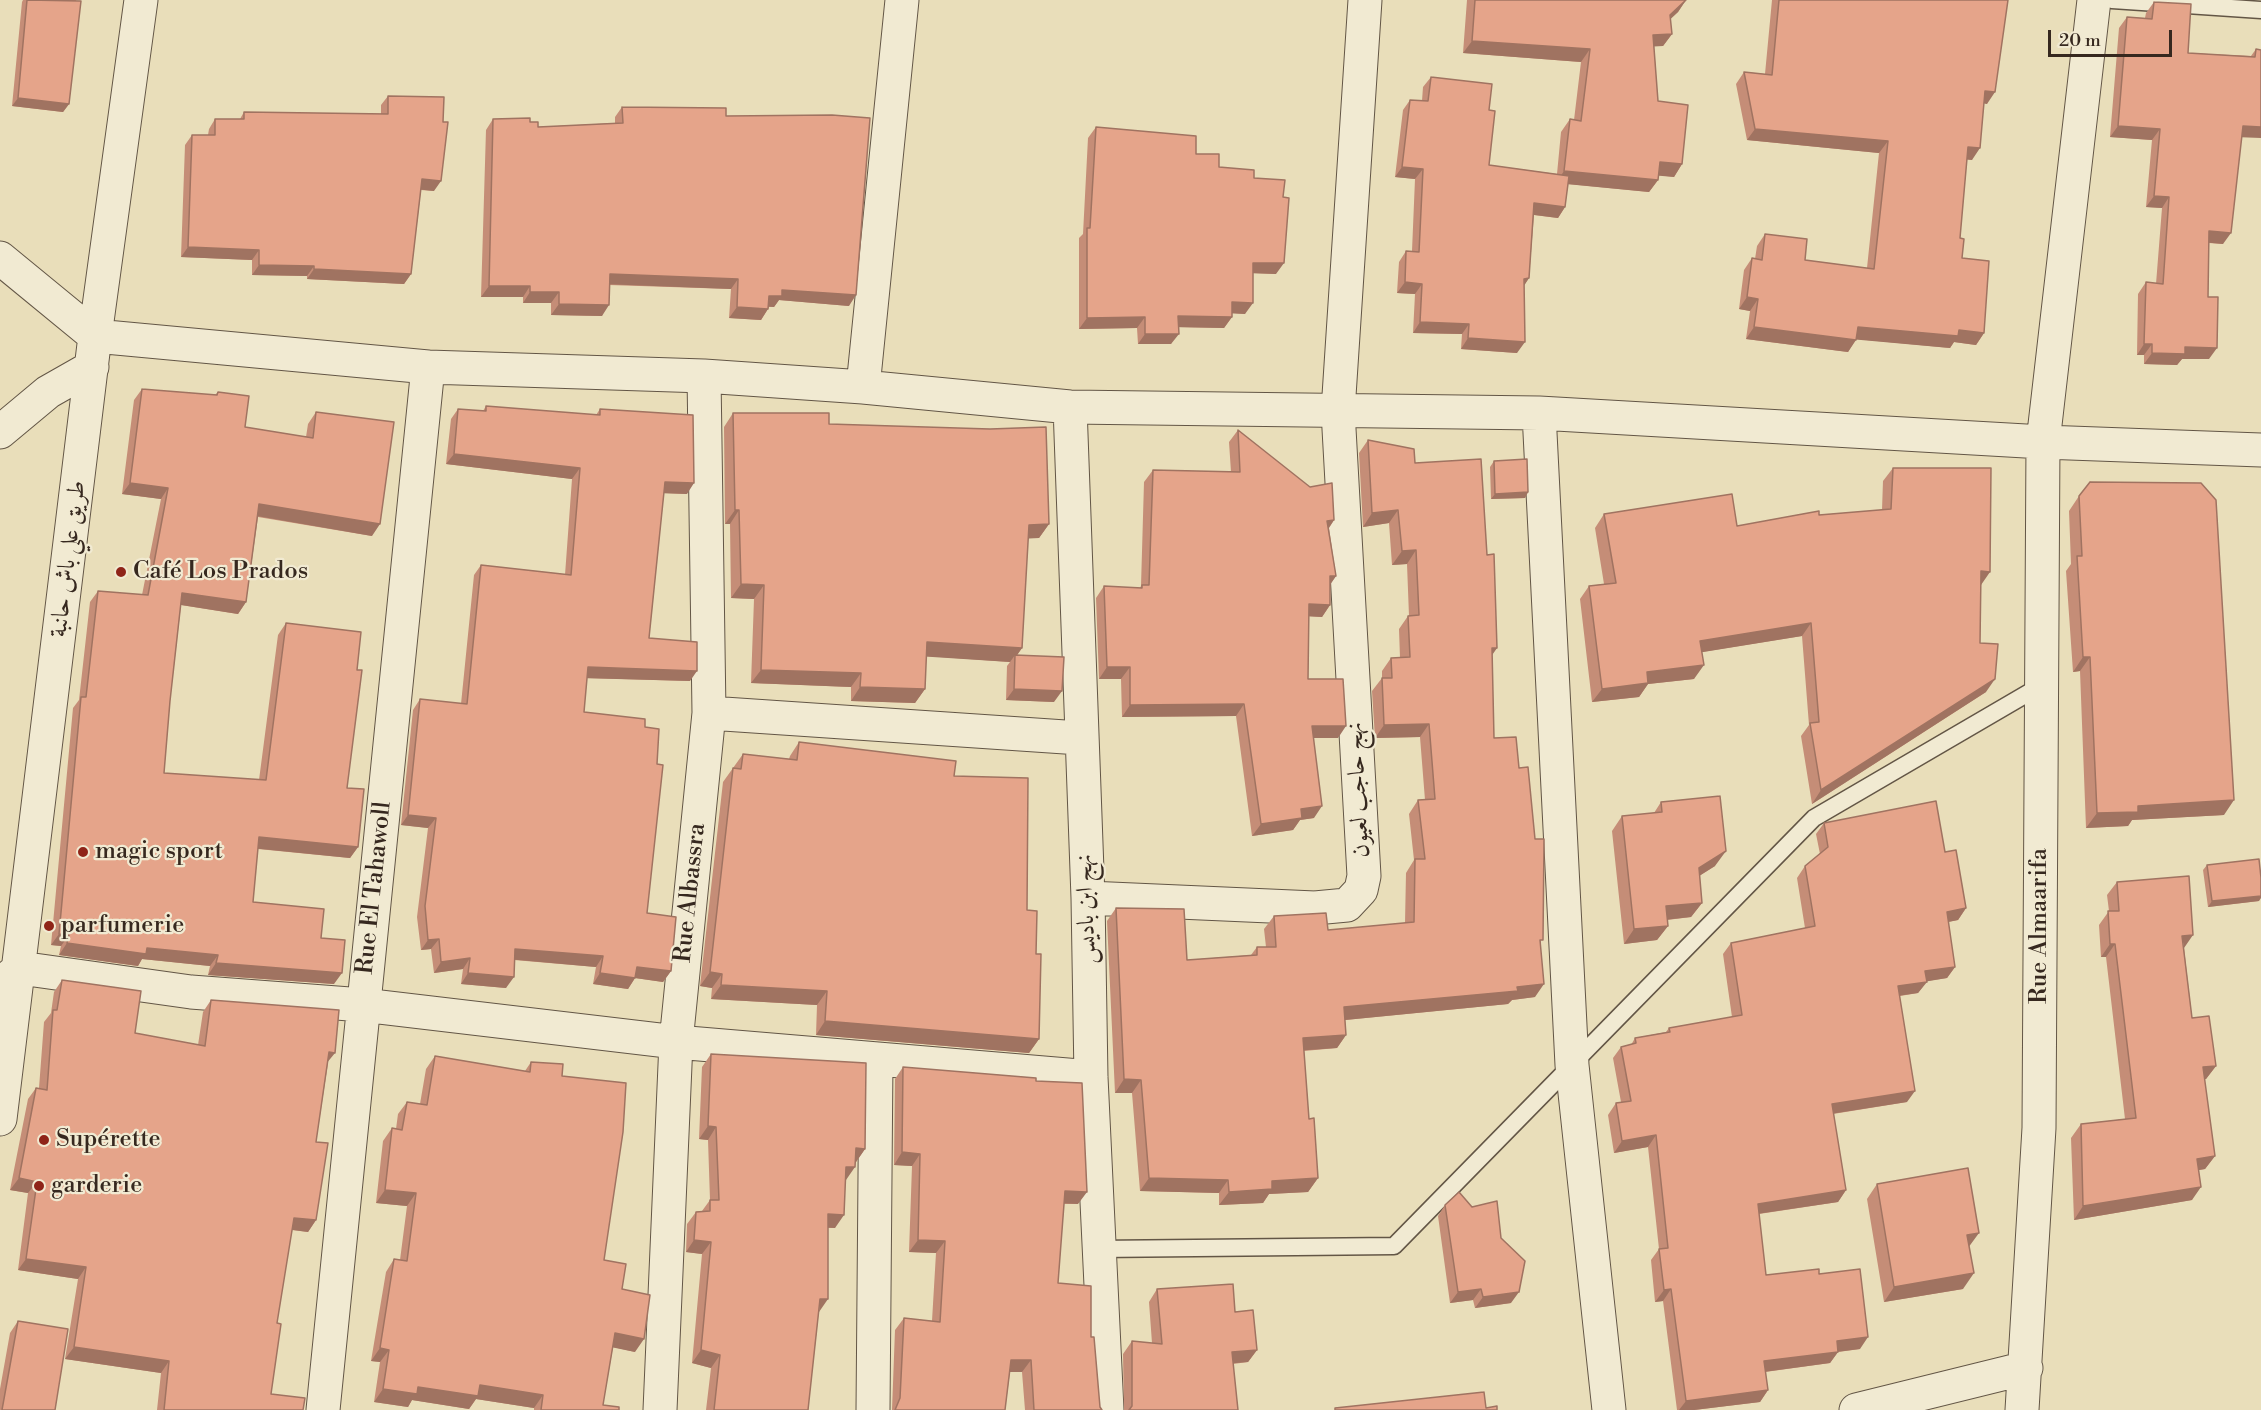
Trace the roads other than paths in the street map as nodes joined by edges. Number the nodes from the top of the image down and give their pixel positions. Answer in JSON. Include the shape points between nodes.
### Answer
{"nodes":[{"id":1,"x":141,"y":0,"type":"edge"},
{"id":2,"x":902,"y":0,"type":"edge"},
{"id":3,"x":1365,"y":0,"type":"edge"},
{"id":4,"x":2094,"y":0,"type":"edge"},
{"id":5,"x":2112,"y":0,"type":"edge"},
{"id":6,"x":2261,"y":10,"type":"edge"},
{"id":7,"x":0,"y":258,"type":"edge"},
{"id":8,"x":93,"y":352,"type":"junction"},
{"id":9,"x":428,"y":367,"type":"junction"},
{"id":10,"x":704,"y":376,"type":"junction"},
{"id":11,"x":863,"y":387,"type":"junction"},
{"id":12,"x":1070,"y":407,"type":"junction"},
{"id":13,"x":1338,"y":411,"type":"junction"},
{"id":14,"x":1539,"y":413,"type":"junction"},
{"id":15,"x":0,"y":432,"type":"edge"},
{"id":16,"x":2043,"y":442,"type":"junction"},
{"id":17,"x":2261,"y":450,"type":"edge"},
{"id":18,"x":2042,"y":685,"type":"junction"},
{"id":19,"x":709,"y":713,"type":"junction"},
{"id":20,"x":1080,"y":738,"type":"junction"},
{"id":21,"x":1088,"y":898,"type":"junction"},
{"id":22,"x":10,"y":976,"type":"edge"},
{"id":23,"x":363,"y":1005,"type":"junction"},
{"id":24,"x":676,"y":1042,"type":"junction"},
{"id":25,"x":876,"y":1059,"type":"junction"},
{"id":26,"x":1572,"y":1065,"type":"junction"},
{"id":27,"x":1091,"y":1077,"type":"junction"},
{"id":28,"x":0,"y":1119,"type":"edge"},
{"id":29,"x":1097,"y":1249,"type":"junction"},
{"id":30,"x":2026,"y":1368,"type":"junction"},
{"id":31,"x":323,"y":1410,"type":"edge"},
{"id":32,"x":660,"y":1410,"type":"edge"},
{"id":33,"x":873,"y":1410,"type":"edge"},
{"id":34,"x":1107,"y":1410,"type":"edge"},
{"id":35,"x":1609,"y":1410,"type":"edge"},
{"id":36,"x":1856,"y":1410,"type":"edge"},
{"id":37,"x":2022,"y":1410,"type":"edge"}],
"edges":[{"from":1,"to":8,"type":"street","name":"طريق علي باش حانبة"},
{"from":2,"to":11,"type":"street"},
{"from":3,"to":13,"type":"street","name":"نهج حاجب لعيون"},
{"from":4,"to":16,"type":"street","name":"Rue Almaarifa"},
{"from":5,"to":6,"type":"lane"},
{"from":7,"to":8,"type":"street"},
{"from":8,"to":9,"type":"street"},
{"from":8,"to":15,"type":"street"},
{"from":8,"to":22,"type":"street","name":"طريق علي باش حانبة"},
{"from":9,"to":10,"type":"street"},
{"from":9,"to":23,"type":"street","name":"Rue El Tahawoll"},
{"from":10,"to":11,"type":"street"},
{"from":10,"to":19,"type":"street","name":"Rue Albassra"},
{"from":11,"to":12,"type":"street"},
{"from":12,"to":13,"type":"street"},
{"from":12,"to":20,"type":"street","name":"نهج ابن باديس"},
{"from":13,"to":14,"type":"street"},
{"from":13,"to":21,"type":"street","name":"نهج حاجب لعيون","via":[[1364,866],[1361,890],[1347,905],[1314,908]]},
{"from":14,"to":16,"type":"street"},
{"from":14,"to":26,"type":"street"},
{"from":16,"to":17,"type":"street"},
{"from":16,"to":18,"type":"street","name":"Rue Almaarifa"},
{"from":18,"to":26,"type":"lane","via":[[1814,818]]},
{"from":18,"to":30,"type":"street","name":"Rue Almaarifa","via":[[2039,1128]]},
{"from":19,"to":20,"type":"street"},
{"from":19,"to":24,"type":"street","name":"Rue Albassra"},
{"from":20,"to":21,"type":"street","name":"نهج ابن باديس"},
{"from":21,"to":27,"type":"street","name":"نهج ابن باديس"},
{"from":22,"to":23,"type":"street"},
{"from":22,"to":28,"type":"street","name":"طريق علي باش حانبة"},
{"from":23,"to":24,"type":"street"},
{"from":23,"to":31,"type":"street","name":"Rue El Tahawoll"},
{"from":24,"to":25,"type":"street"},
{"from":24,"to":32,"type":"street","name":"Rue Albassra"},
{"from":25,"to":27,"type":"street"},
{"from":25,"to":33,"type":"street"},
{"from":26,"to":29,"type":"lane","via":[[1394,1246]]},
{"from":26,"to":35,"type":"street"},
{"from":27,"to":29,"type":"street","name":"نهج ابن باديس"},
{"from":29,"to":34,"type":"street","name":"نهج ابن باديس"},
{"from":30,"to":36,"type":"street"},
{"from":30,"to":37,"type":"street","name":"Rue Almaarifa"}]}
